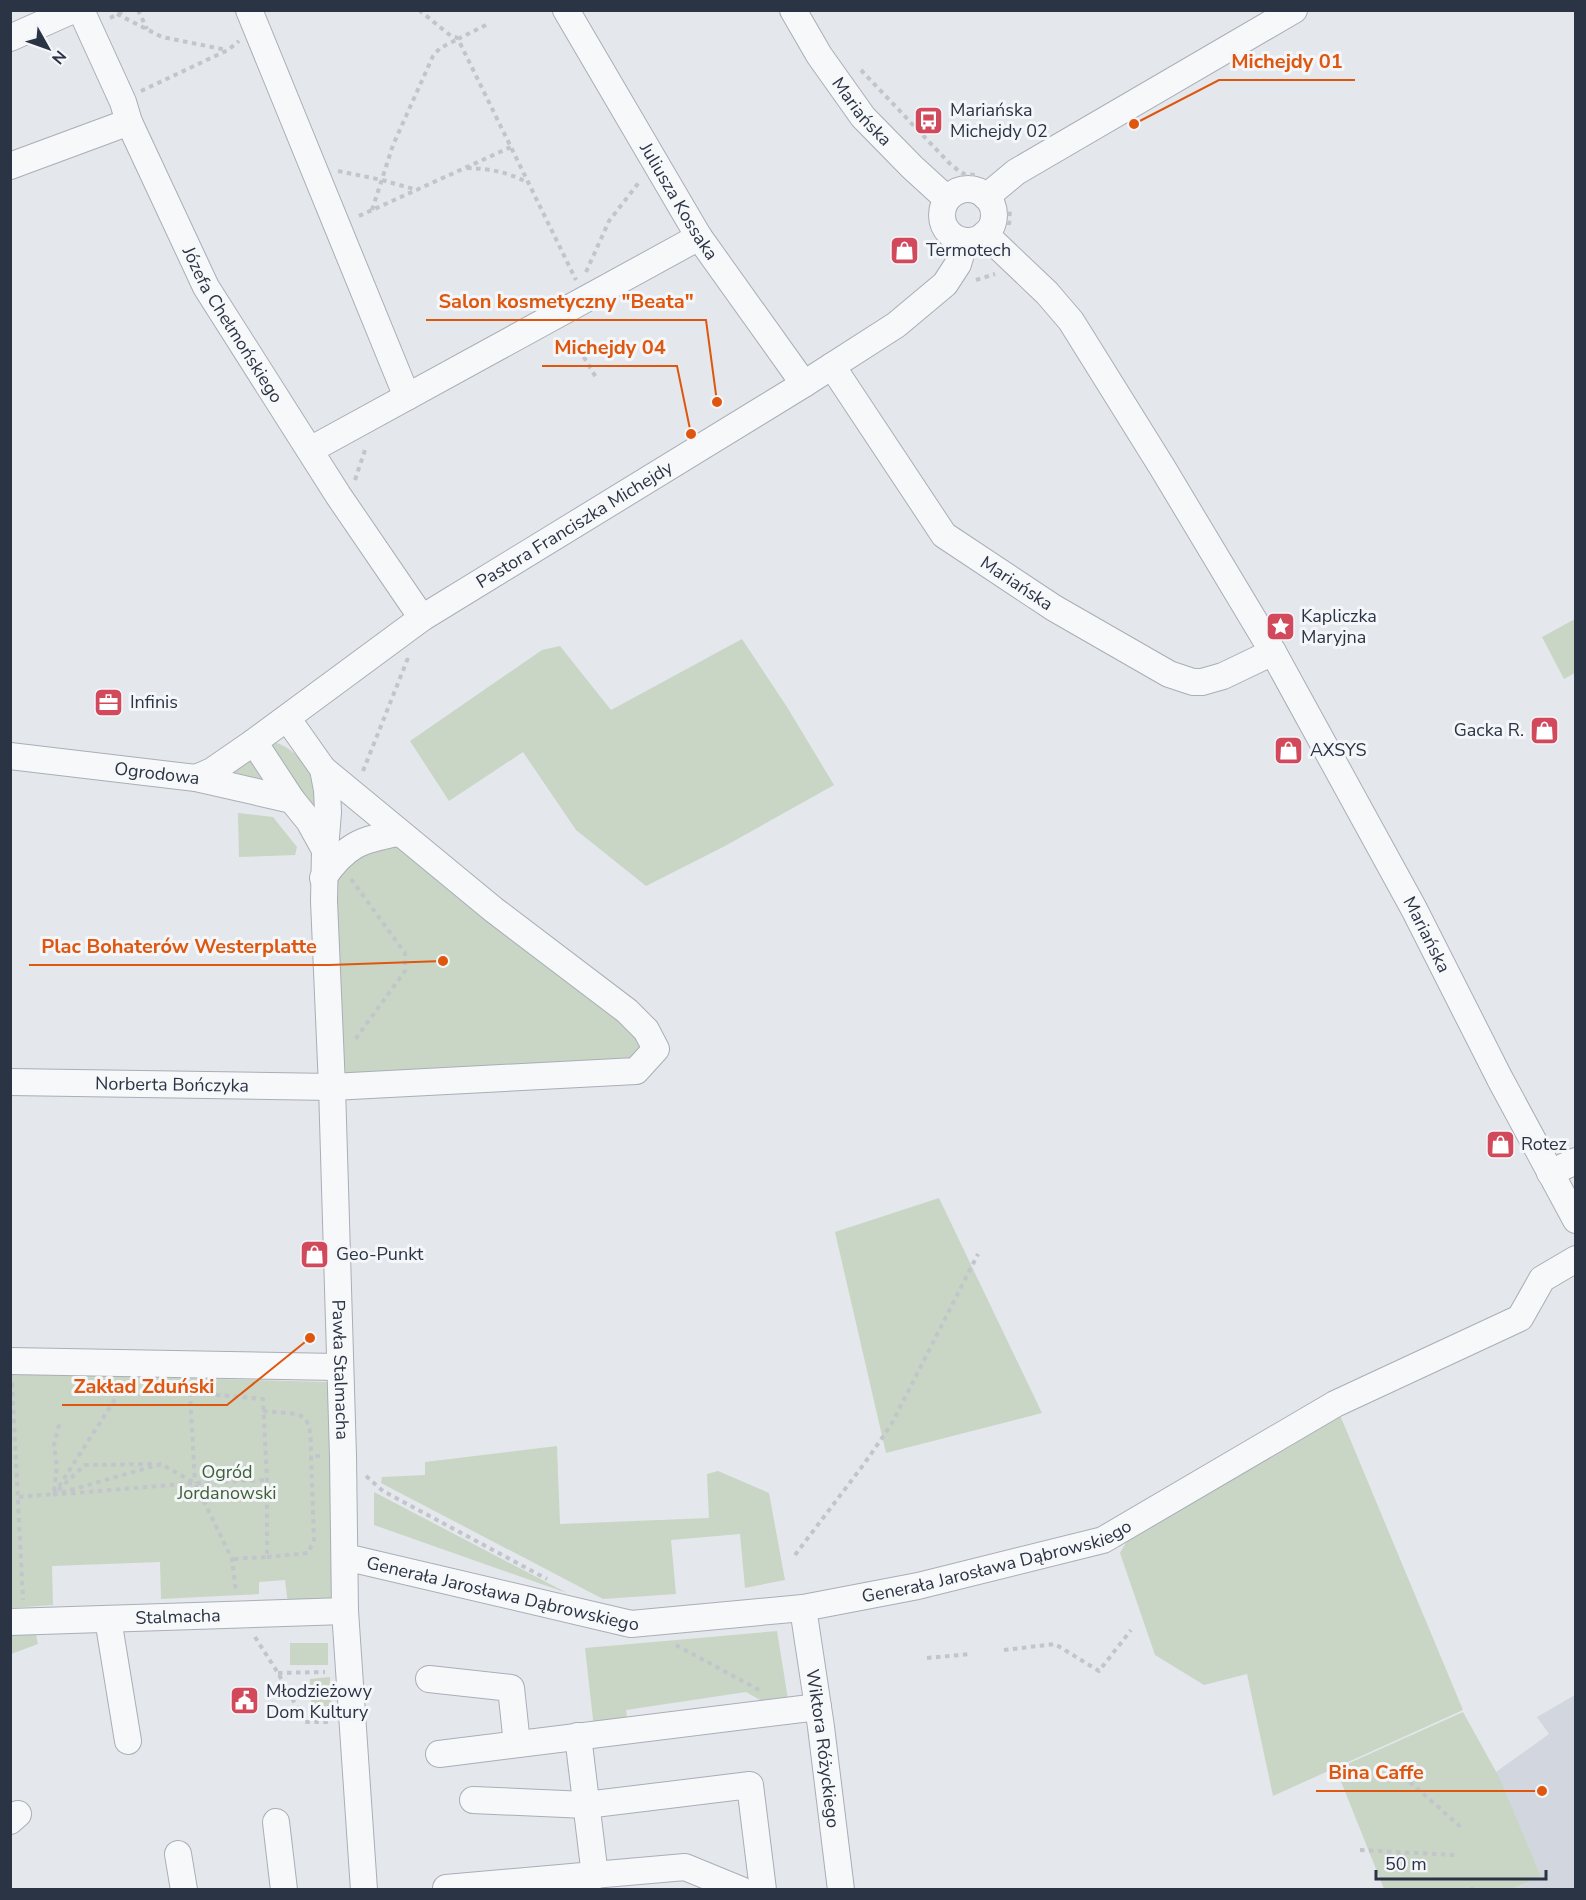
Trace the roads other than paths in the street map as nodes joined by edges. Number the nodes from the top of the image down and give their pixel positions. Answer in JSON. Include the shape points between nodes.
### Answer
{"nodes":[{"id":1,"x":73,"y":10,"type":"edge"},
{"id":2,"x":81,"y":10,"type":"edge"},
{"id":3,"x":566,"y":10,"type":"edge"},
{"id":4,"x":793,"y":10,"type":"edge"},
{"id":5,"x":1294,"y":10,"type":"edge"},
{"id":6,"x":252,"y":18,"type":"edge"},
{"id":7,"x":10,"y":38,"type":"edge"},
{"id":8,"x":126,"y":112,"type":"junction"},
{"id":9,"x":10,"y":166,"type":"edge"},
{"id":10,"x":984,"y":186,"type":"junction"},
{"id":11,"x":947,"y":199,"type":"junction"},
{"id":12,"x":699,"y":237,"type":"junction"},
{"id":13,"x":975,"y":237,"type":"junction"},
{"id":14,"x":832,"y":366,"type":"junction"},
{"id":15,"x":804,"y":384,"type":"junction"},
{"id":16,"x":407,"y":397,"type":"junction"},
{"id":17,"x":310,"y":450,"type":"junction"},
{"id":18,"x":422,"y":618,"type":"junction"},
{"id":19,"x":1273,"y":652,"type":"junction"},
{"id":20,"x":287,"y":718,"type":"junction"},
{"id":21,"x":254,"y":742,"type":"junction"},
{"id":22,"x":10,"y":756,"type":"edge"},
{"id":23,"x":323,"y":769,"type":"junction"},
{"id":24,"x":196,"y":778,"type":"junction"},
{"id":25,"x":292,"y":800,"type":"junction"},
{"id":26,"x":398,"y":833,"type":"junction"},
{"id":27,"x":325,"y":850,"type":"junction"},
{"id":28,"x":323,"y":878,"type":"junction"},
{"id":29,"x":10,"y":1082,"type":"edge"},
{"id":30,"x":332,"y":1088,"type":"junction"},
{"id":31,"x":1575,"y":1161,"type":"edge"},
{"id":32,"x":1551,"y":1173,"type":"junction"},
{"id":33,"x":1575,"y":1220,"type":"edge"},
{"id":34,"x":1575,"y":1258,"type":"edge"},
{"id":35,"x":11,"y":1361,"type":"edge"},
{"id":36,"x":339,"y":1367,"type":"junction"},
{"id":37,"x":345,"y":1557,"type":"junction"},
{"id":38,"x":802,"y":1608,"type":"junction"},
{"id":39,"x":345,"y":1611,"type":"junction"},
{"id":40,"x":108,"y":1619,"type":"junction"},
{"id":41,"x":18,"y":1622,"type":"edge"},
{"id":42,"x":429,"y":1679,"type":"dead end"},
{"id":43,"x":818,"y":1707,"type":"junction"},
{"id":44,"x":578,"y":1736,"type":"junction"},
{"id":45,"x":128,"y":1741,"type":"dead end"},
{"id":46,"x":517,"y":1744,"type":"junction"},
{"id":47,"x":439,"y":1754,"type":"dead end"},
{"id":48,"x":473,"y":1800,"type":"dead end"},
{"id":49,"x":586,"y":1805,"type":"junction"},
{"id":50,"x":276,"y":1822,"type":"dead end"},
{"id":51,"x":178,"y":1854,"type":"dead end"},
{"id":52,"x":595,"y":1876,"type":"junction"},
{"id":53,"x":446,"y":1888,"type":"edge"},
{"id":54,"x":184,"y":1890,"type":"edge"},
{"id":55,"x":284,"y":1890,"type":"edge"},
{"id":56,"x":364,"y":1890,"type":"edge"},
{"id":57,"x":741,"y":1890,"type":"edge"},
{"id":58,"x":763,"y":1890,"type":"edge"},
{"id":59,"x":842,"y":1890,"type":"edge"}],
"edges":[{"from":1,"to":7,"type":"street"},
{"from":2,"to":8,"type":"street","name":"Józefa Chełmońskiego"},
{"from":3,"to":12,"type":"street","name":"Juliusza Kossaka"},
{"from":4,"to":11,"type":"street","name":"Mariańska","via":[[863,117]]},
{"from":5,"to":10,"type":"street","via":[[1016,172]]},
{"from":6,"to":16,"type":"street"},
{"from":8,"to":9,"type":"street"},
{"from":8,"to":17,"type":"street","name":"Józefa Chełmońskiego","via":[[206,286]]},
{"from":10,"to":11,"type":"street","via":[[978,191],[959,190]]},
{"from":10,"to":13,"type":"street","via":[[994,213],[991,227]]},
{"from":11,"to":13,"type":"street","via":[[942,211],[945,227],[953,236]]},
{"from":12,"to":15,"type":"street","name":"Juliusza Kossaka"},
{"from":12,"to":16,"type":"street","via":[[582,293]]},
{"from":13,"to":14,"type":"street","name":"Pastora Franciszka Michejdy","via":[[933,296]]},
{"from":13,"to":19,"type":"street","name":"Mariańska","via":[[1047,293],[1071,321]]},
{"from":14,"to":15,"type":"street","name":"Pastora Franciszka Michejdy"},
{"from":14,"to":19,"type":"street","name":"Mariańska","via":[[944,535],[1054,608],[1169,674],[1192,682],[1223,676]]},
{"from":15,"to":18,"type":"street","name":"Pastora Franciszka Michejdy"},
{"from":16,"to":17,"type":"street"},
{"from":17,"to":18,"type":"street","name":"Józefa Chełmońskiego"},
{"from":18,"to":20,"type":"street","name":"Pastora Franciszka Michejdy"},
{"from":19,"to":32,"type":"street","name":"Mariańska","via":[[1414,909]]},
{"from":20,"to":21,"type":"street","name":"Ogrodowa"},
{"from":20,"to":23,"type":"street","name":"Pawła Stalmacha"},
{"from":21,"to":24,"type":"street","name":"Ogrodowa"},
{"from":21,"to":25,"type":"street"},
{"from":22,"to":24,"type":"street","name":"Ogrodowa"},
{"from":23,"to":26,"type":"street"},
{"from":23,"to":27,"type":"street","name":"Pawła Stalmacha","via":[[328,812]]},
{"from":24,"to":25,"type":"street"},
{"from":25,"to":27,"type":"street"},
{"from":26,"to":28,"type":"street","via":[[360,842],[333,864]]},
{"from":26,"to":30,"type":"street","name":"Norberta Bończyka","via":[[627,1011],[646,1030],[656,1049],[636,1071]]},
{"from":27,"to":28,"type":"street","name":"Pawła Stalmacha"},
{"from":28,"to":30,"type":"street","name":"Pawła Stalmacha"},
{"from":29,"to":30,"type":"street","name":"Norberta Bończyka"},
{"from":30,"to":36,"type":"street","name":"Pawła Stalmacha"},
{"from":31,"to":32,"type":"street"},
{"from":32,"to":33,"type":"street","name":"Mariańska"},
{"from":34,"to":38,"type":"street","name":"Generała Jarosława Dąbrowskiego","via":[[1542,1279],[1520,1318],[1335,1404],[1103,1540],[918,1586]]},
{"from":35,"to":36,"type":"street"},
{"from":36,"to":37,"type":"street","name":"Pawła Stalmacha"},
{"from":37,"to":38,"type":"street","name":"Generała Jarosława Dąbrowskiego","via":[[631,1624]]},
{"from":37,"to":39,"type":"street","name":"Pawła Stalmacha"},
{"from":38,"to":43,"type":"street","name":"Wiktora Różyckiego"},
{"from":39,"to":40,"type":"street","name":"Stalmacha"},
{"from":39,"to":56,"type":"street","name":"Pawła Stalmacha"},
{"from":40,"to":41,"type":"street","name":"Stalmacha"},
{"from":40,"to":45,"type":"street"},
{"from":42,"to":46,"type":"street","via":[[511,1688]]},
{"from":43,"to":44,"type":"street"},
{"from":43,"to":59,"type":"street","name":"Wiktora Różyckiego"},
{"from":44,"to":46,"type":"street"},
{"from":44,"to":49,"type":"street"},
{"from":46,"to":47,"type":"street"},
{"from":48,"to":49,"type":"street"},
{"from":49,"to":52,"type":"street"},
{"from":49,"to":58,"type":"street","via":[[750,1785]]},
{"from":50,"to":55,"type":"street"},
{"from":51,"to":54,"type":"street"},
{"from":52,"to":53,"type":"street"},
{"from":52,"to":57,"type":"street","via":[[685,1868]]}]}
